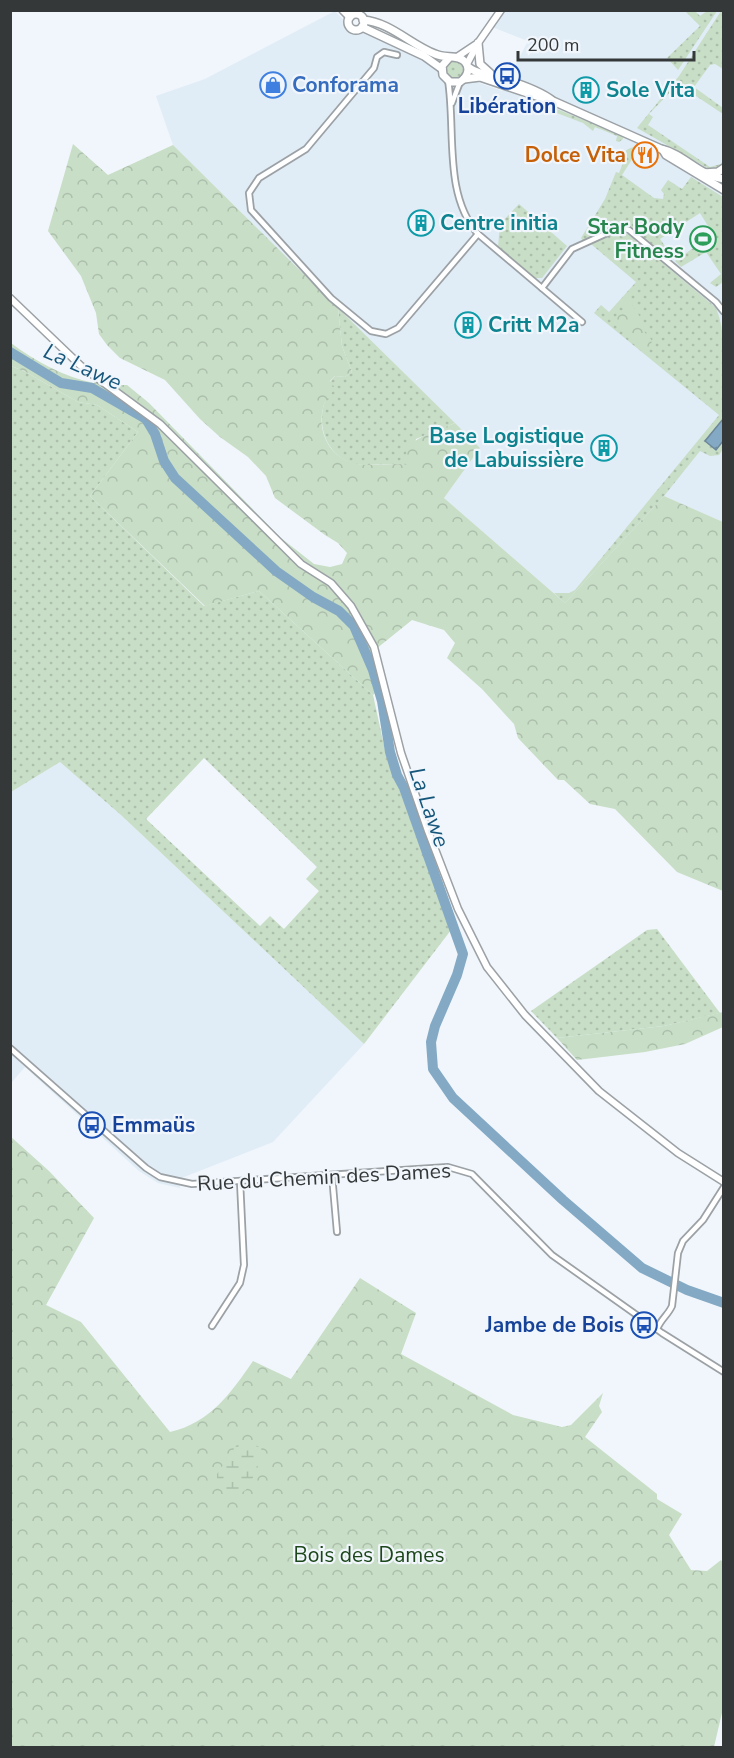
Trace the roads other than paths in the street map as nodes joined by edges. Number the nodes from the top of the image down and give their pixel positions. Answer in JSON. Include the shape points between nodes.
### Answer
{"nodes":[{"id":1,"x":343,"y":10,"type":"edge"},
{"id":2,"x":501,"y":10,"type":"edge"},
{"id":3,"x":350,"y":17,"type":"junction"},
{"id":4,"x":362,"y":24,"type":"junction"},
{"id":5,"x":478,"y":43,"type":"junction"},
{"id":6,"x":398,"y":55,"type":"dead end"},
{"id":7,"x":457,"y":57,"type":"junction"},
{"id":8,"x":449,"y":58,"type":"junction"},
{"id":9,"x":467,"y":65,"type":"junction"},
{"id":10,"x":442,"y":69,"type":"junction"},
{"id":11,"x":503,"y":79,"type":"junction"},
{"id":12,"x":448,"y":80,"type":"junction"},
{"id":13,"x":462,"y":80,"type":"junction"},
{"id":14,"x":554,"y":101,"type":"junction"},
{"id":15,"x":451,"y":106,"type":"junction"},
{"id":16,"x":663,"y":150,"type":"junction"},
{"id":17,"x":723,"y":168,"type":"edge"},
{"id":18,"x":703,"y":173,"type":"junction"},
{"id":19,"x":723,"y":184,"type":"edge"},
{"id":20,"x":478,"y":234,"type":"junction"},
{"id":21,"x":542,"y":288,"type":"junction"},
{"id":22,"x":10,"y":298,"type":"edge"},
{"id":23,"x":723,"y":312,"type":"edge"},
{"id":24,"x":582,"y":322,"type":"dead end"},
{"id":25,"x":10,"y":1048,"type":"edge"},
{"id":26,"x":333,"y":1175,"type":"junction"},
{"id":27,"x":240,"y":1181,"type":"junction"},
{"id":28,"x":723,"y":1182,"type":"edge"},
{"id":29,"x":723,"y":1187,"type":"edge"},
{"id":30,"x":337,"y":1232,"type":"dead end"},
{"id":31,"x":212,"y":1326,"type":"dead end"},
{"id":32,"x":657,"y":1329,"type":"junction"},
{"id":33,"x":723,"y":1372,"type":"edge"}],
"edges":[{"from":1,"to":3,"type":"main road"},
{"from":2,"to":5,"type":"street"},
{"from":3,"to":4,"type":"main road","via":[[357,15]]},
{"from":3,"to":4,"type":"main road","via":[[350,27],[356,30]]},
{"from":4,"to":8,"type":"main road","via":[[372,22]]},
{"from":4,"to":10,"type":"main road"},
{"from":5,"to":7,"type":"street"},
{"from":5,"to":9,"type":"street"},
{"from":5,"to":11,"type":"main road","via":[[482,67]]},
{"from":6,"to":20,"type":"street","via":[[384,52],[377,57],[374,68],[306,149],[259,178],[249,193],[251,210],[331,298],[371,331],[386,334],[398,328]]},
{"from":7,"to":8,"type":"main road"},
{"from":7,"to":9,"type":"main road"},
{"from":8,"to":10,"type":"main road"},
{"from":9,"to":11,"type":"main road","via":[[476,72]]},
{"from":9,"to":13,"type":"main road"},
{"from":10,"to":12,"type":"main road"},
{"from":11,"to":14,"type":"main road"},
{"from":12,"to":13,"type":"main road"},
{"from":12,"to":15,"type":"street"},
{"from":13,"to":14,"type":"main road","via":[[480,77]]},
{"from":13,"to":15,"type":"street"},
{"from":14,"to":16,"type":"main road"},
{"from":15,"to":20,"type":"street","via":[[458,196]]},
{"from":16,"to":18,"type":"main road"},
{"from":16,"to":19,"type":"main road"},
{"from":17,"to":18,"type":"main road"},
{"from":18,"to":19,"type":"main road"},
{"from":20,"to":21,"type":"street"},
{"from":21,"to":23,"type":"street","via":[[572,249],[624,228],[716,302]]},
{"from":21,"to":24,"type":"street"},
{"from":22,"to":28,"type":"street","via":[[81,366],[160,424],[301,564],[330,583],[351,606],[374,647],[401,753],[428,831],[458,909],[487,967],[525,1015],[599,1091],[678,1153]]},
{"from":25,"to":27,"type":"street","name":"Rue du Chemin des Dames","via":[[160,1177],[192,1184]]},
{"from":26,"to":27,"type":"street","name":"Rue du Chemin des Dames"},
{"from":26,"to":30,"type":"street"},
{"from":26,"to":32,"type":"street","name":"Rue du Chemin des Dames","via":[[448,1167],[472,1174],[552,1255]]},
{"from":27,"to":31,"type":"street","via":[[244,1265],[240,1283]]},
{"from":29,"to":32,"type":"street","via":[[703,1220],[683,1241],[672,1306]]},
{"from":32,"to":33,"type":"street","name":"Rue du Chemin des Dames"}]}
